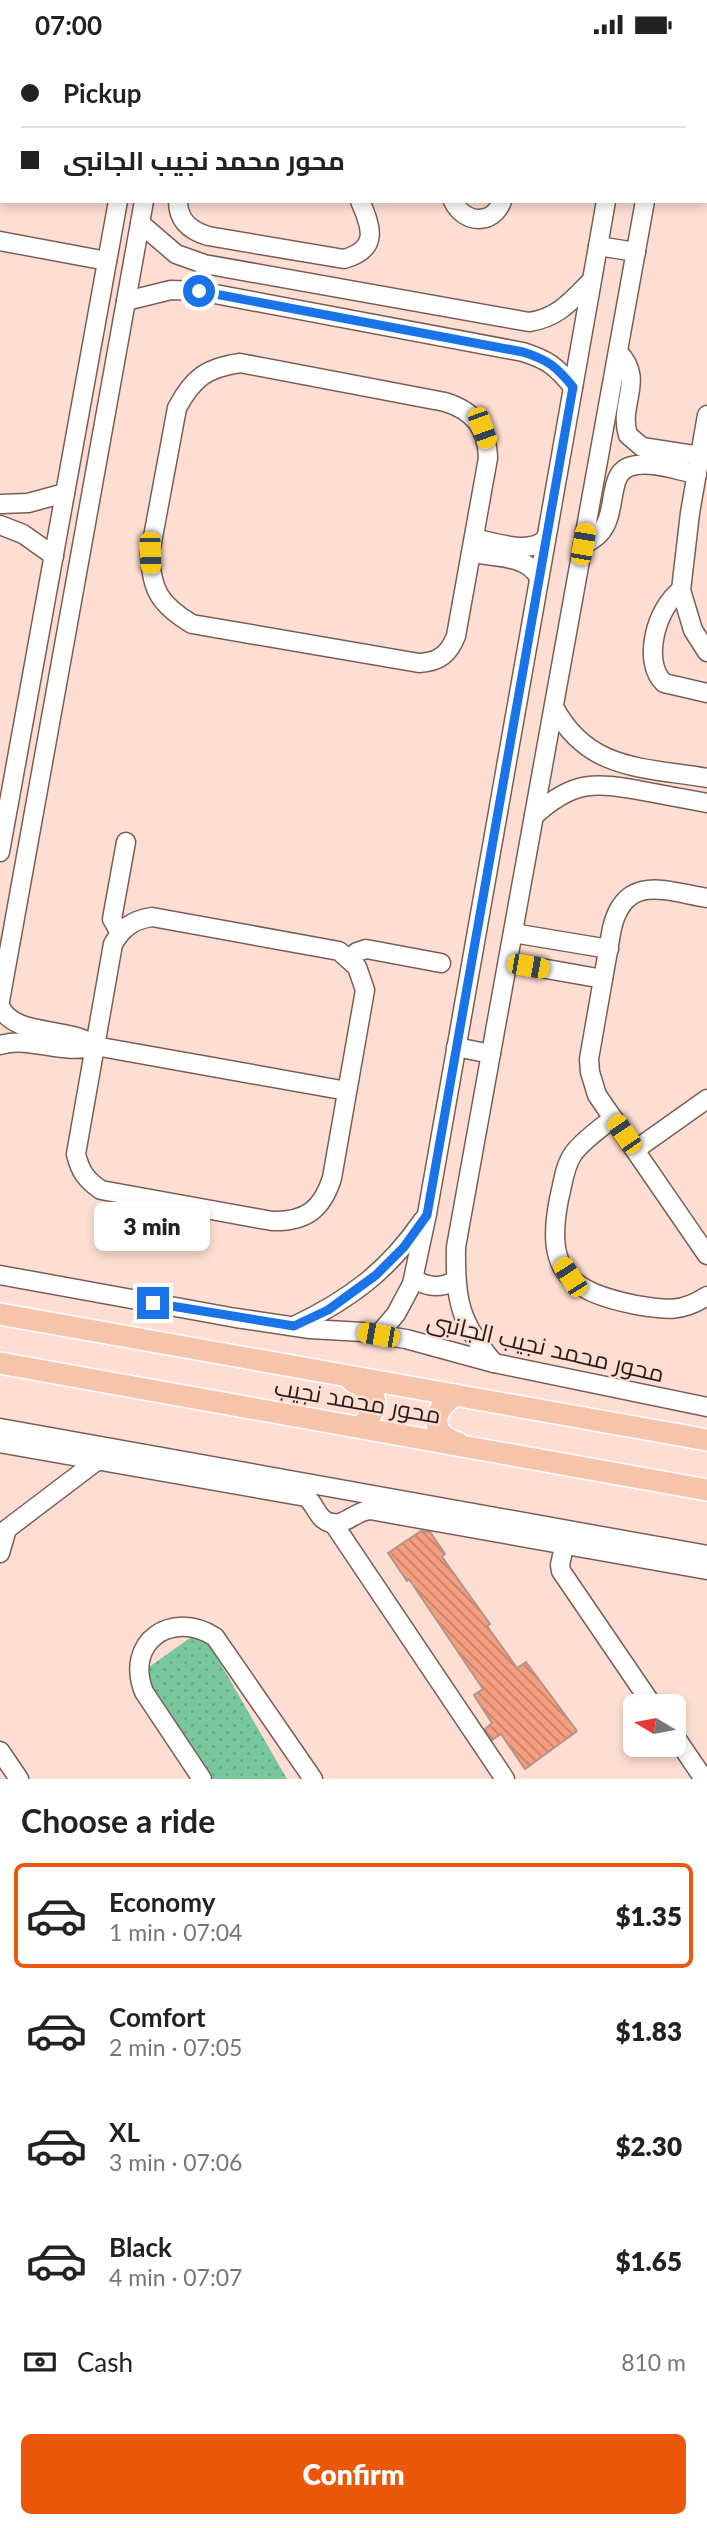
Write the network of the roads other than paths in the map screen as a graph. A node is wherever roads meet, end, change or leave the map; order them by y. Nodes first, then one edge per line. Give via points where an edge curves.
1 (118, 203) edge
2 (144, 203) edge
3 (178, 203) edge
4 (361, 203) edge
5 (454, 203) edge
6 (501, 203) edge
7 (606, 203) edge
8 (645, 203) edge
9 (140, 223) junction
10 (0, 240) edge
11 (598, 246) junction
12 (636, 252) junction
13 (107, 261) junction
14 (591, 281) junction
15 (126, 301) junction
16 (618, 352) junction
17 (573, 387) junction
18 (707, 415) edge
19 (698, 465) junction
20 (65, 493) junction
21 (0, 504) edge
22 (0, 525) edge
23 (546, 538) junction
24 (583, 544) junction
25 (472, 545) junction
26 (54, 556) junction
27 (539, 578) junction
28 (681, 590) junction
29 (707, 652) edge
30 (707, 693) edge
31 (554, 707) junction
32 (16, 763) junction
33 (42, 767) junction
34 (707, 778) edge
35 (707, 803) edge
36 (534, 816) junction
37 (125, 842) dead end
38 (1, 846) edge
39 (707, 898) edge
40 (120, 933) junction
41 (513, 933) junction
42 (608, 950) junction
43 (349, 958) junction
44 (508, 962) junction
45 (441, 963) dead end
46 (603, 979) junction
47 (0, 1004) edge
48 (0, 1045) edge
49 (95, 1046) junction
50 (456, 1047) junction
51 (491, 1054) junction
52 (347, 1091) junction
53 (707, 1099) edge
54 (613, 1118) junction
55 (635, 1150) junction
56 (427, 1215) junction
57 (707, 1255) edge
58 (5, 1274) edge
59 (414, 1279) junction
60 (455, 1280) junction
61 (707, 1296) edge
62 (0, 1314) edge
63 (294, 1326) junction
64 (378, 1335) junction
65 (0, 1363) edge
66 (494, 1363) junction
67 (337, 1374) junction
68 (455, 1395) junction
69 (707, 1407) edge
70 (360, 1427) junction
71 (0, 1428) edge
72 (707, 1440) edge
73 (0, 1443) edge
74 (62, 1446) junction
75 (468, 1447) junction
76 (98, 1460) junction
77 (323, 1486) junction
78 (707, 1490) edge
79 (355, 1492) junction
80 (315, 1507) junction
81 (354, 1514) junction
82 (332, 1523) junction
83 (566, 1537) junction
84 (0, 1553) edge
85 (707, 1555) edge
86 (707, 1570) edge
87 (645, 1694) edge
88 (0, 1751) edge
89 (686, 1753) edge
90 (19, 1779) edge
91 (202, 1779) edge
92 (313, 1779) edge
93 (505, 1779) edge
94 (704, 1779) edge

1 - 13 street
2 - 9 street
3 - 4 street via 183,221 194,232 344,259 363,251 369,240 370,228
5 - 6 street via 463,215 480,220 496,213
7 - 11 street
8 - 12 street
9 - 14 street via 176,254 204,264 529,322 563,310
9 - 15 street
10 - 13 street
11 - 12 street
11 - 14 street
12 - 16 street
13 - 20 street
14 - 17 street
15 - 17 street via 171,290 199,291 523,352 546,359
15 - 33 street
16 - 19 street via 628,361 632,374 628,435 642,447
16 - 24 street
17 - 23 street
18 - 19 street
19 - 24 street via 640,464 622,471 603,533
19 - 28 street
20 - 21 street via 28,503
20 - 26 street
22 - 26 street via 23,534
23 - 25 street via 527,548
23 - 27 street
24 - 31 street
25 - 25 street via 487,442 473,415 460,406 240,363 201,375 186,390 177,408 150,553 150,575 158,596 173,613 192,624 432,662 443,657 456,636
25 - 27 street via 524,562
26 - 32 street
27 - 50 street
28 - 29 street via 693,630
28 - 30 street via 667,601 659,617 653,668 673,686
31 - 34 street via 576,740 610,761
31 - 36 street
32 - 33 street
32 - 38 street
33 - 47 street
35 - 36 street via 606,785 586,786 549,802
36 - 41 street
37 - 40 street via 112,919
39 - 42 street via 658,889 632,894 615,914
40 - 43 street via 140,919 152,917 339,951
40 - 49 street via 113,944
41 - 42 street
41 - 44 street
42 - 46 street
43 - 45 street via 366,950
43 - 52 street via 358,967 365,990
44 - 46 street
44 - 51 street
46 - 54 street via 589,1059 597,1095
47 - 49 street via 6,1017 17,1024 76,1036
48 - 49 street via 22,1043 71,1050
49 - 52 street
49 - 52 street via 76,1154 88,1181 101,1189 259,1218 289,1221 318,1207 332,1178
50 - 51 street
50 - 56 street
51 - 60 street via 456,1247
53 - 55 street
54 - 55 street
54 - 61 street via 573,1153 565,1171 554,1235 561,1265 581,1288 613,1300 672,1310
55 - 57 street
56 - 59 street
56 - 63 street via 376,1275 336,1305
58 - 63 street, محور محمد نجيب الجانبى
59 - 60 street via 434,1287
59 - 64 street via 396,1314
60 - 66 street via 462,1313 476,1342
62 - 67 main road, محور محمد نجيب
63 - 64 street, محور محمد نجيب الجانبى
64 - 66 street, محور محمد نجيب الجانبى via 414,1340
65 - 70 main road, محور محمد نجيب
66 - 69 street, محور محمد نجيب الجانبى
67 - 68 main road, محور محمد نجيب
67 - 70 main road via 375,1396 374,1412
68 - 72 main road, محور محمد نجيب
68 - 75 main road via 444,1402 436,1422 447,1440
70 - 75 main road, محور محمد نجيب
71 - 74 street
73 - 74 street
74 - 76 street
74 - 77 street
75 - 78 main road, محور محمد نجيب
76 - 80 street via 306,1497
76 - 84 street via 7,1529
77 - 79 street
77 - 80 street via 315,1495
79 - 81 street via 359,1503
79 - 83 street
80 - 82 street
81 - 82 street via 345,1522
81 - 83 street via 370,1510
82 - 93 street
83 - 85 street
83 - 86 street
83 - 87 street via 561,1571
88 - 90 street
89 - 94 street
91 - 92 street via 144,1692 139,1676 144,1650 162,1631 175,1626 190,1625 215,1637

